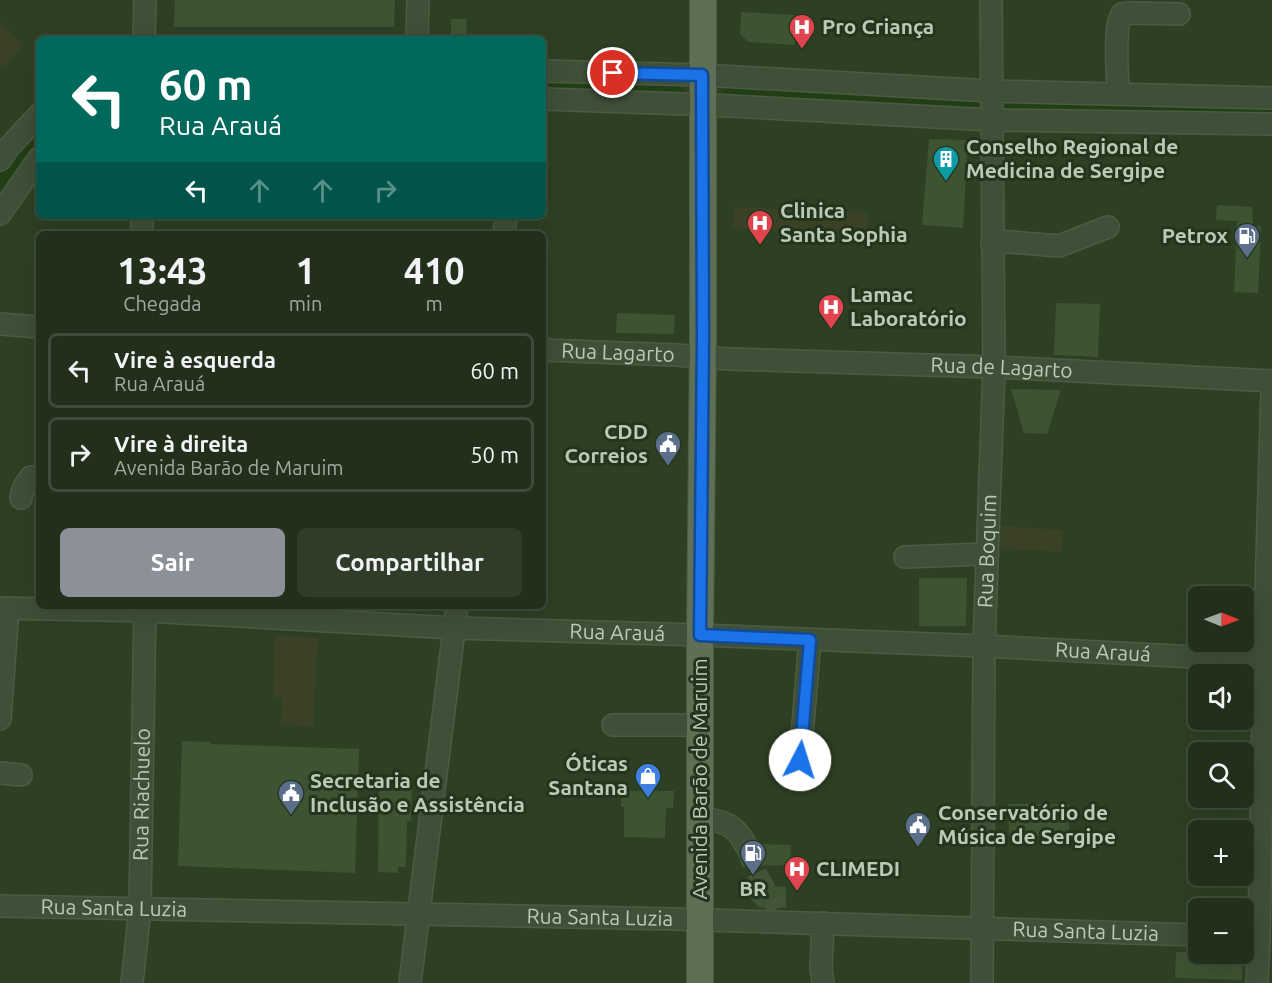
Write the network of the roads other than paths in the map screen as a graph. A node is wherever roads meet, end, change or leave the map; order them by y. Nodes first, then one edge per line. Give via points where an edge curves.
1 (145, 0) edge
2 (418, 0) edge
3 (703, 0) edge
4 (991, 0) edge
5 (1179, 14) dead end
6 (144, 36) edge
7 (417, 36) edge
8 (546, 71) edge
9 (707, 76) junction
10 (1118, 94) junction
11 (1272, 98) edge
12 (546, 99) edge
13 (707, 105) junction
14 (991, 105) junction
15 (36, 118) edge
16 (1272, 124) edge
17 (3, 149) edge
18 (36, 162) edge
19 (0, 214) edge
20 (1108, 227) dead end
21 (992, 243) junction
22 (0, 324) edge
23 (36, 327) edge
24 (546, 350) edge
25 (703, 357) junction
26 (730, 359) joint
27 (994, 367) junction
28 (1272, 381) edge
29 (1272, 390) edge
30 (36, 477) edge
31 (21, 498) dead end
32 (987, 554) junction
33 (905, 557) dead end
34 (4, 609) edge
35 (145, 609) edge
36 (458, 609) edge
37 (455, 627) junction
38 (700, 635) junction
39 (810, 640) junction
40 (984, 646) junction
41 (1268, 661) edge
42 (0, 719) edge
43 (613, 725) dead end
44 (701, 726) junction
45 (800, 760) dead end
46 (0, 773) edge
47 (21, 776) dead end
48 (701, 817) junction
49 (745, 844) tunnel mouth
50 (0, 906) edge
51 (140, 908) junction
52 (419, 915) junction
53 (700, 920) junction
54 (823, 923) junction
55 (982, 928) junction
56 (1188, 935) edge
57 (1258, 937) edge
58 (132, 983) edge
59 (410, 983) edge
60 (700, 983) edge
61 (823, 983) edge
62 (982, 983) edge
63 (1257, 983) edge

1 - 6 street
2 - 7 street
3 - 9 main road, Avenida Barão de Maruim
4 - 14 street, Rua Boquim
5 - 10 street via 1130,13 1118,20
8 - 9 street
9 - 13 main road, Avenida Barão de Maruim
9 - 14 street
10 - 11 street
10 - 14 street
12 - 13 street
13 - 14 street
13 - 25 main road, Avenida Barão de Maruim
14 - 16 street
14 - 21 street, Rua Boquim
15 - 17 street
18 - 19 street
20 - 21 street via 1059,246
21 - 27 street, Rua Boquim
22 - 23 street
24 - 25 street, Rua Lagarto
25 - 26 street, Rua Lagarto
25 - 38 main road, Avenida Barão de Maruim
26 - 27 street, Rua de Lagarto
27 - 28 street, Rua de Lagarto
27 - 32 street, Rua Boquim
29 - 41 street
30 - 31 street via 27,481
32 - 33 street
32 - 40 street, Rua Boquim
34 - 35 street, Rua Arauá
34 - 42 street
35 - 37 street, Rua Arauá
35 - 51 street, Rua Riachuelo
36 - 37 street
37 - 38 street, Rua Arauá
37 - 52 street
38 - 39 street, Rua Arauá
38 - 44 main road, Avenida Barão de Maruim
39 - 40 street, Rua Arauá
39 - 45 street
40 - 41 street, Rua Arauá
40 - 55 street, Rua Boquim
41 - 57 street
43 - 44 street
44 - 48 main road, Avenida Barão de Maruim
46 - 47 street
48 - 49 street via 727,823
48 - 53 main road, Avenida Barão de Maruim
50 - 51 street, Rua Santa Luzia
51 - 52 street, Rua Santa Luzia
51 - 58 street, Rua Riachuelo
52 - 53 street, Rua Santa Luzia
52 - 59 street
53 - 54 street, Rua Santa Luzia via 780,915
53 - 60 main road, Avenida Barão de Maruim
54 - 55 street, Rua Santa Luzia
54 - 61 street
55 - 56 street, Rua Santa Luzia
55 - 62 street, Rua Boquim
57 - 63 street

